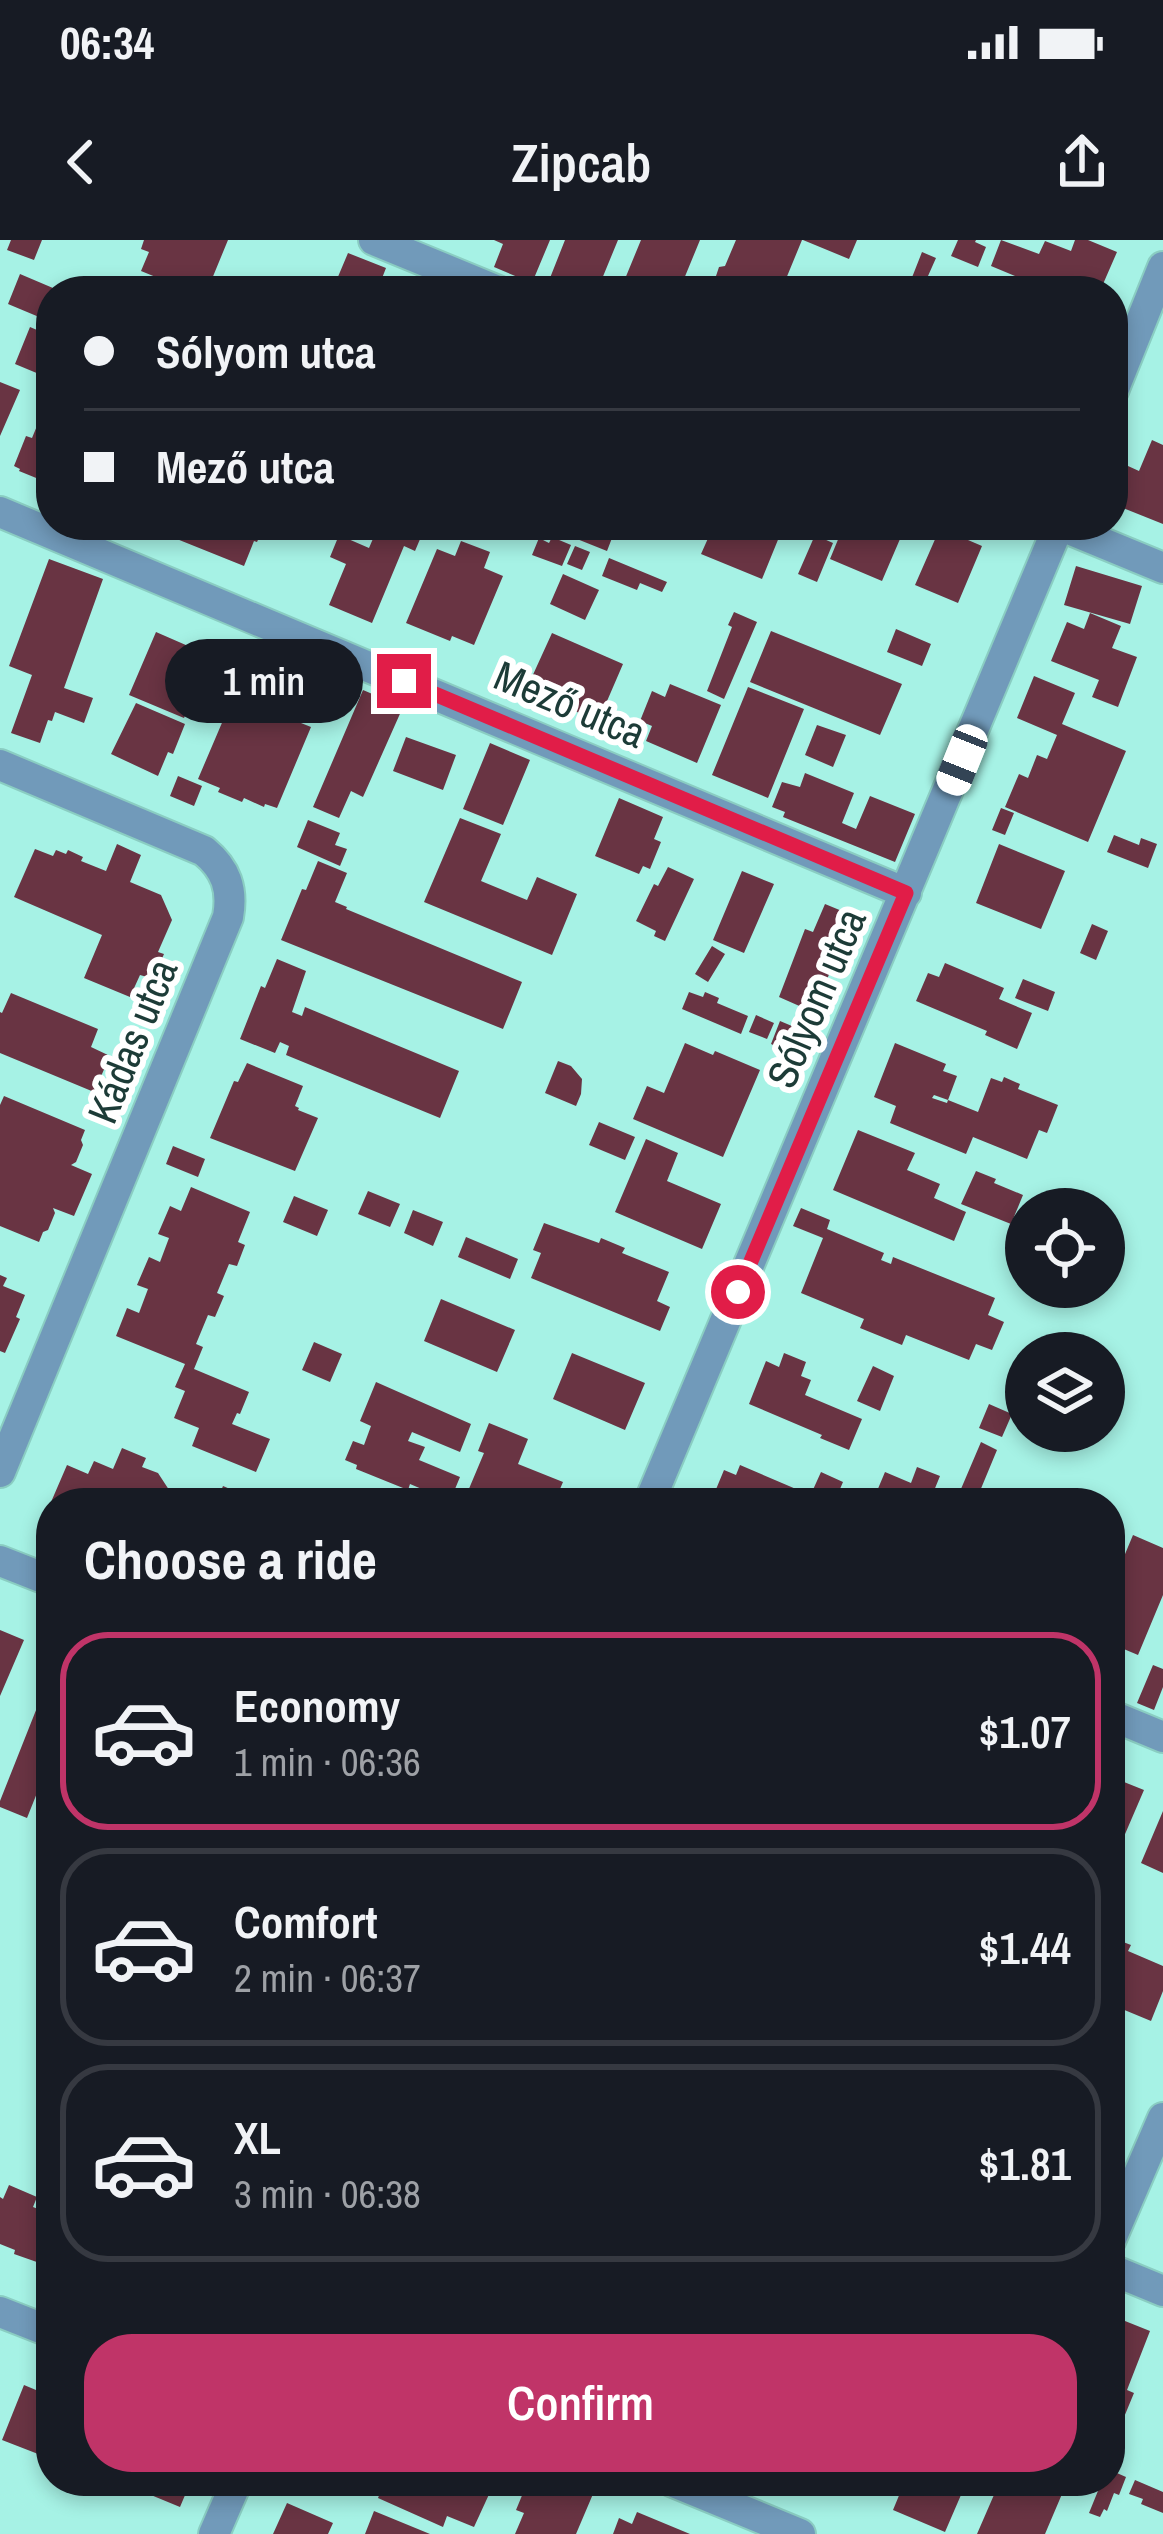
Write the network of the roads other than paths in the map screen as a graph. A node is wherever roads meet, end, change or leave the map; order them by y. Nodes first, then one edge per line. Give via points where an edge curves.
1 (374, 240) edge
2 (1163, 267) edge
3 (462, 276) edge
4 (1128, 354) edge
5 (0, 512) edge
6 (36, 527) edge
7 (67, 540) edge
8 (1053, 540) edge
9 (1095, 540) edge
10 (1163, 568) edge
11 (0, 765) edge
12 (906, 893) junction
13 (0, 1472) edge
14 (656, 1488) edge
15 (0, 1561) edge
16 (36, 1575) edge
17 (1125, 1721) edge
18 (1163, 1737) edge
19 (1163, 2117) edge
20 (1125, 2206) edge
21 (1125, 2275) edge
22 (1163, 2291) edge
23 (0, 2312) edge
24 (36, 2326) edge
25 (230, 2496) edge
26 (708, 2496) edge
27 (214, 2534) edge
28 (800, 2534) edge

1 - 3 street
2 - 4 street
5 - 6 street, Mező utca
7 - 12 street, Mező utca
8 - 12 street, Sólyom utca
9 - 10 street
11 - 13 street, Kádas utca via 204,851 226,877 231,900
12 - 14 street, Sólyom utca
15 - 16 street
17 - 18 street
19 - 20 street
21 - 22 street
23 - 24 street
25 - 27 street
26 - 28 street

